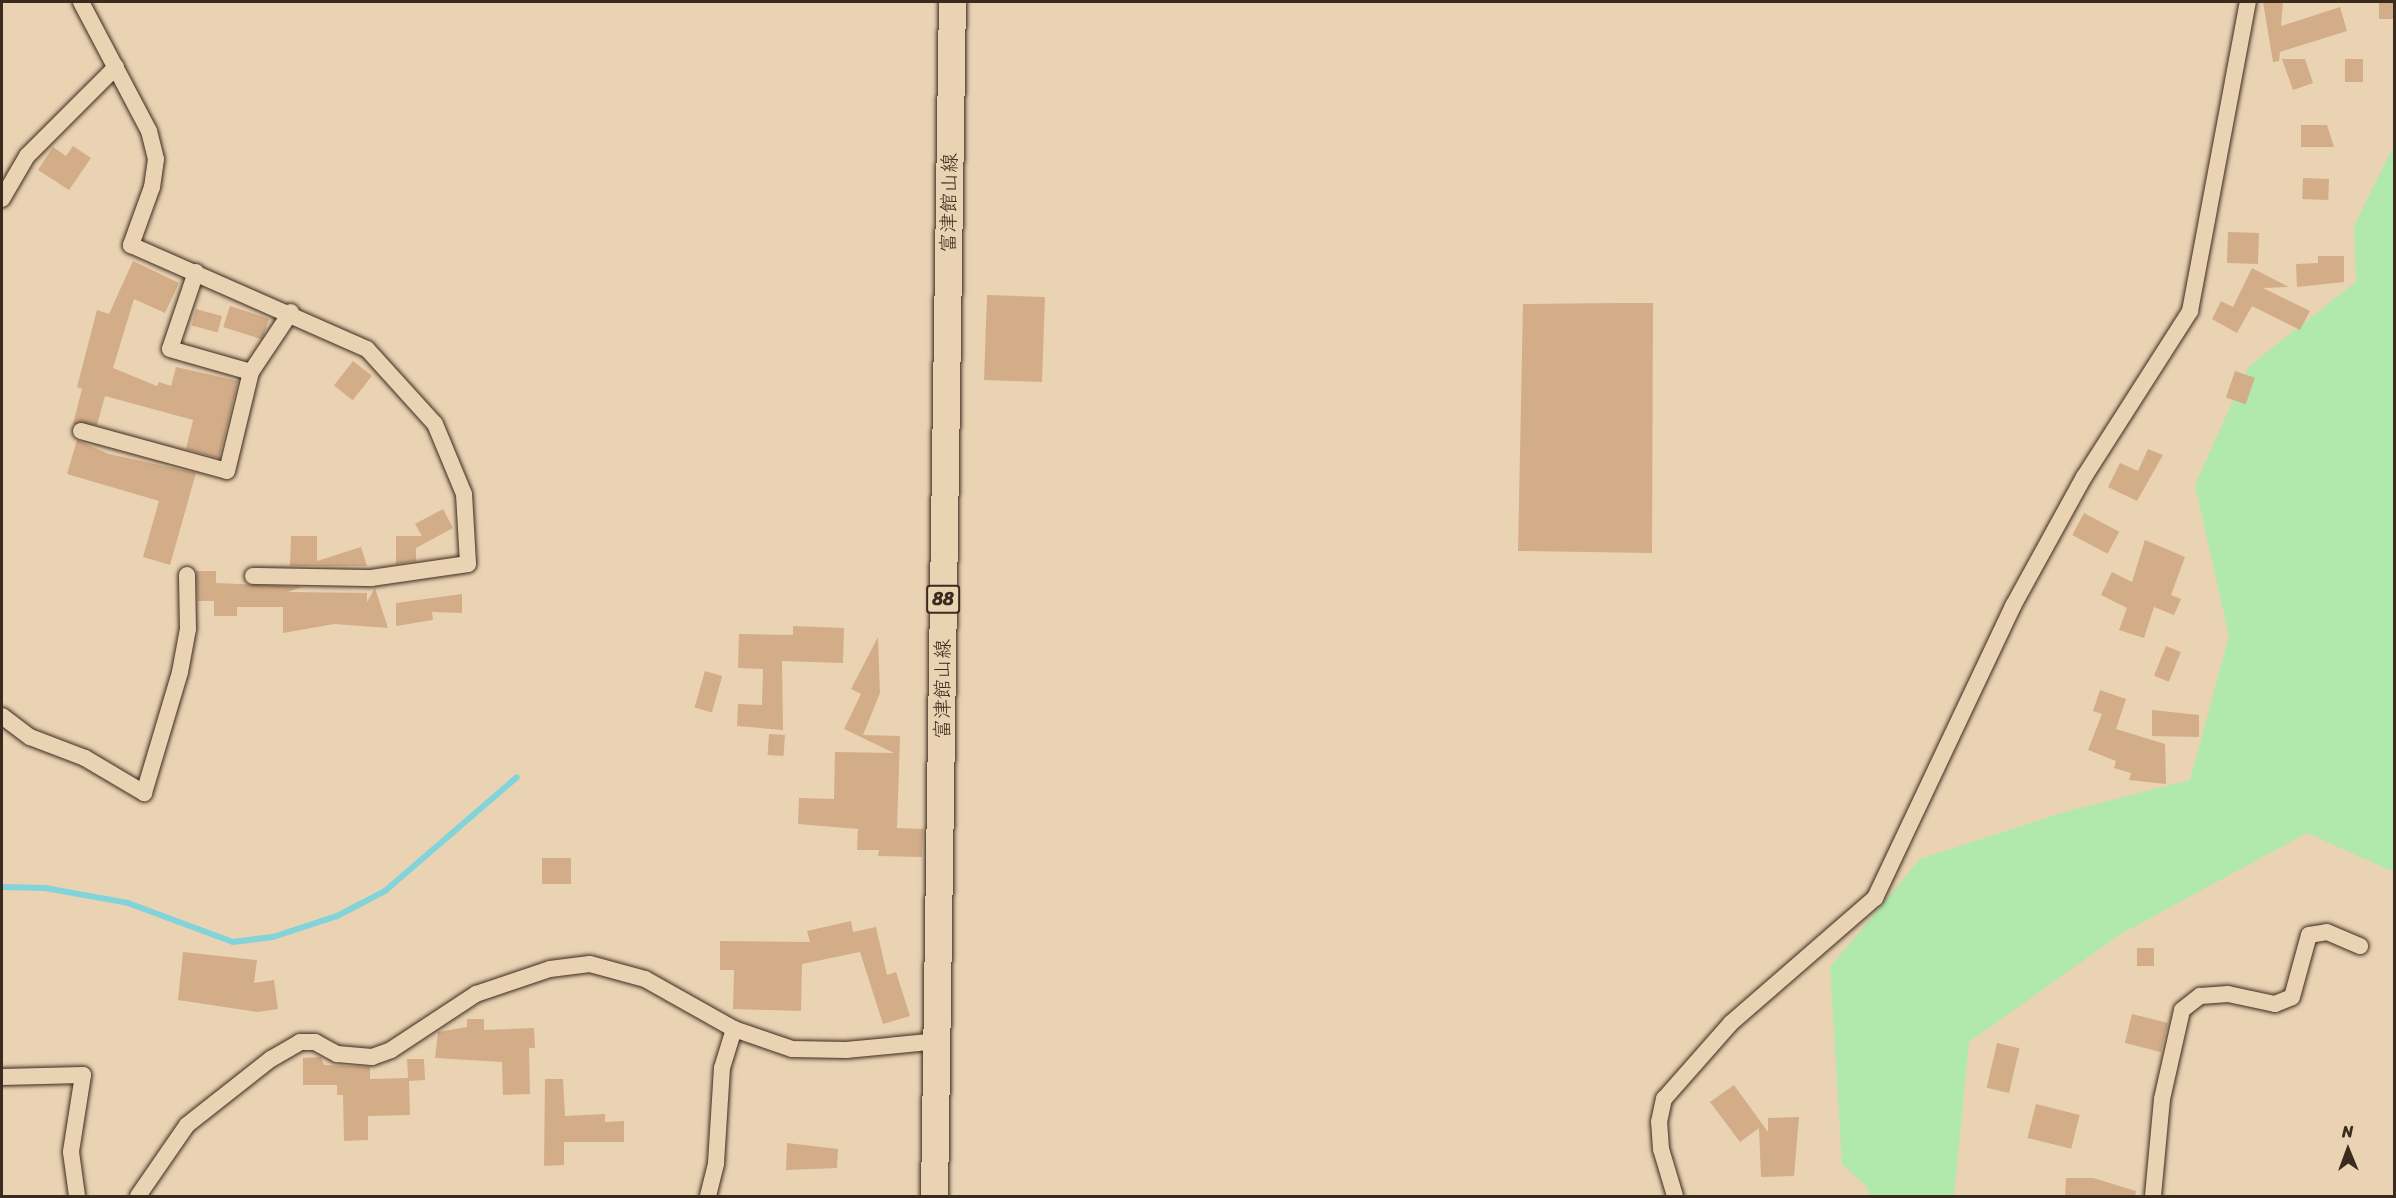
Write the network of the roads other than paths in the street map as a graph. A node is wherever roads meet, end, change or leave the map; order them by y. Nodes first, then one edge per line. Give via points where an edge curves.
1 (81, 2) edge
2 (952, 2) edge
3 (2248, 2) edge
4 (116, 67) junction
5 (2, 199) edge
6 (196, 272) junction
7 (291, 312) junction
8 (251, 372) junction
9 (81, 431) dead end
10 (187, 575) dead end
11 (253, 576) dead end
12 (2, 716) edge
13 (2360, 946) dead end
14 (734, 1029) junction
15 (939, 1041) junction
16 (2, 1077) edge
17 (77, 1197) edge
18 (138, 1197) edge
19 (708, 1197) edge
20 (934, 1197) edge
21 (1674, 1197) edge
22 (2153, 1197) edge

1 - 4 street
2 - 15 main road, 富津館山線 / 88
3 - 21 street via 2190,311 2084,477 2013,606 1875,898 1731,1023 1664,1099 1659,1122 1661,1149
4 - 5 street via 27,156
4 - 6 street via 149,131 156,159 152,187 131,245
6 - 7 street
6 - 8 street via 170,349
7 - 8 street
7 - 11 street via 367,349 435,424 464,494 468,564 370,578 294,580
8 - 9 street via 227,471
10 - 12 street via 188,629 180,672 144,793 85,758 30,737
13 - 22 street via 2327,932 2309,935 2292,997 2275,1004 2228,993 2200,996 2182,1010 2162,1100
14 - 15 street via 792,1049 846,1050
14 - 18 street via 645,979 590,964 550,969 476,994 391,1050 372,1057 337,1054 315,1042 300,1042 187,1125
14 - 19 street via 722,1068 716,1163
15 - 20 main road, 富津館山線 / 88
16 - 17 street via 83,1075 71,1152

